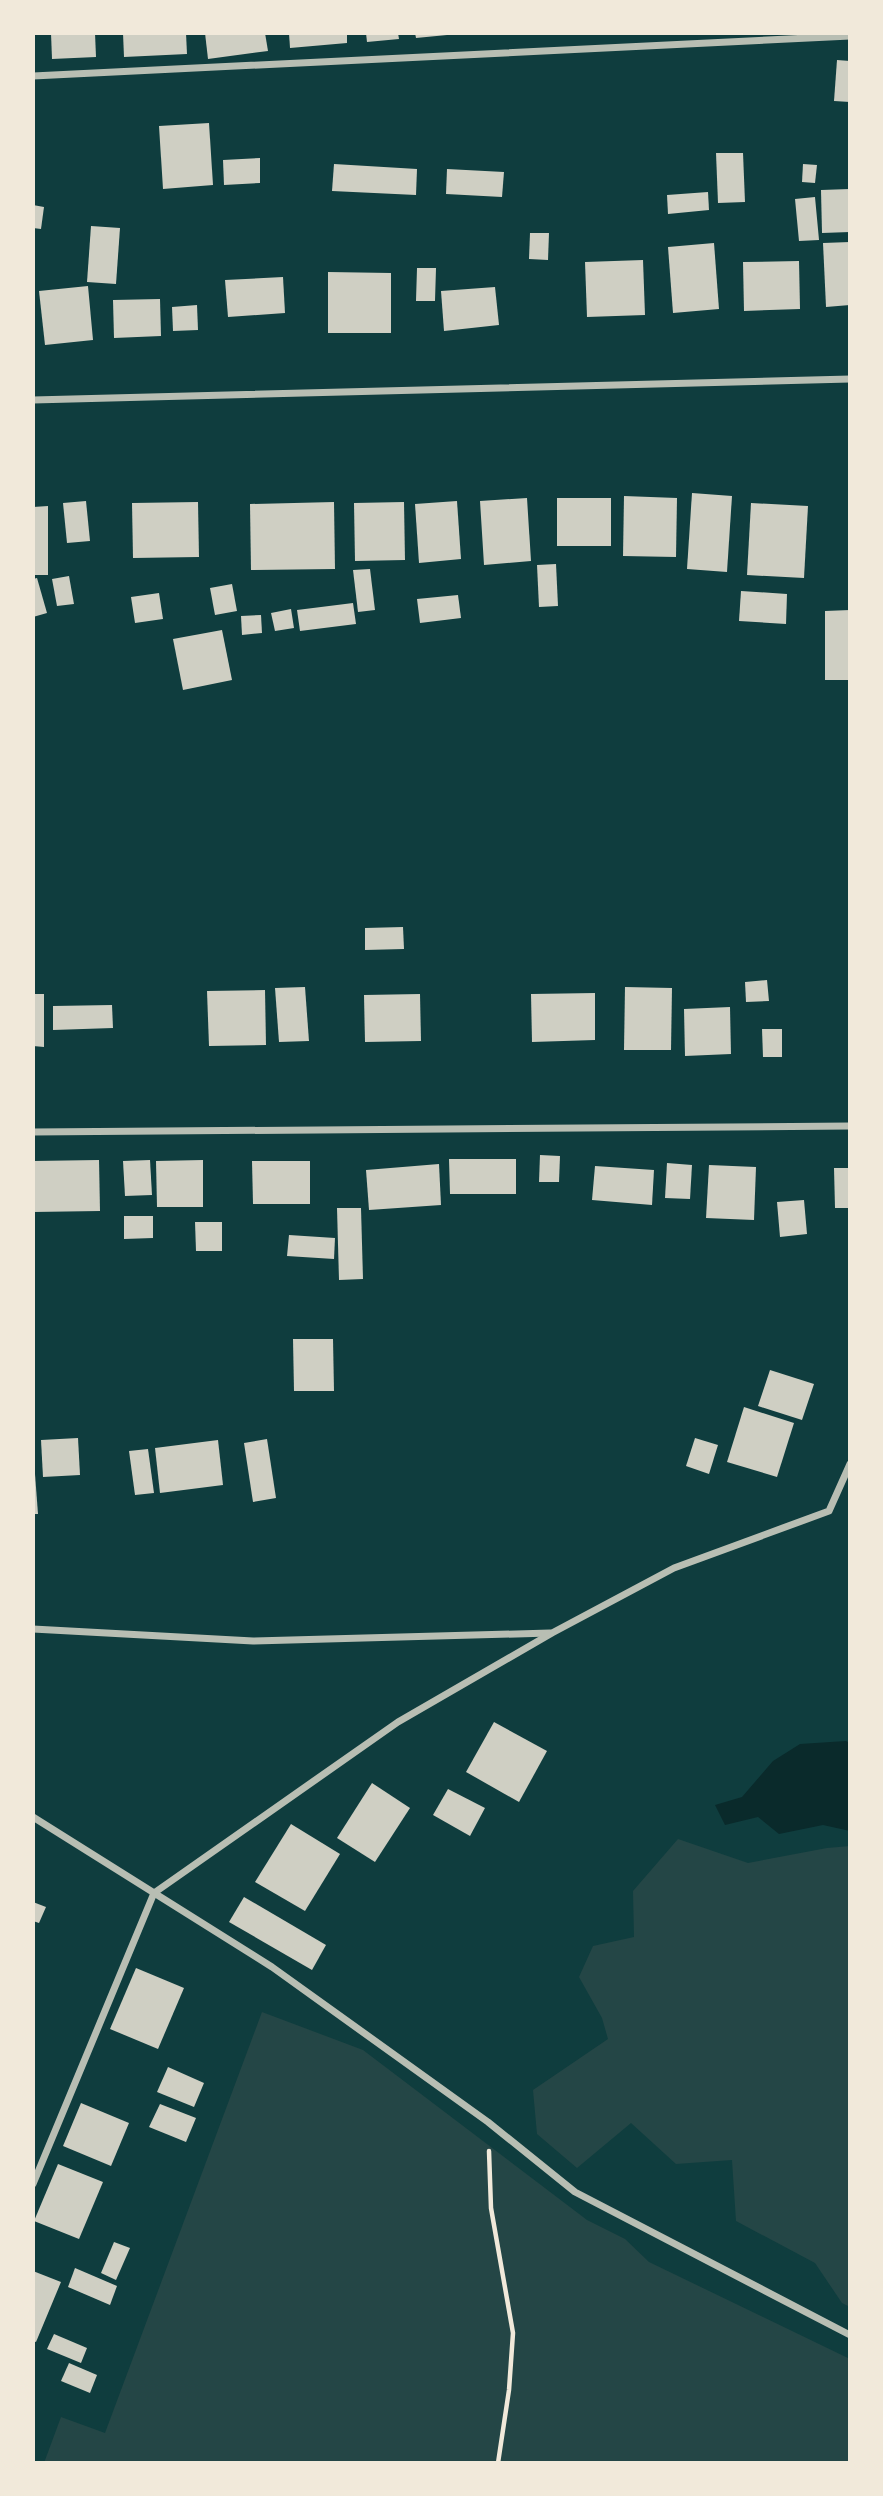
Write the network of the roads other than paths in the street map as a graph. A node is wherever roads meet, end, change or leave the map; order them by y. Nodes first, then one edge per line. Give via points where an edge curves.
1 (850, 36) edge
2 (33, 76) edge
3 (850, 379) edge
4 (33, 400) edge
5 (850, 1126) edge
6 (33, 1132) edge
7 (850, 1464) edge
8 (33, 1629) edge
9 (552, 1633) junction
10 (33, 1817) edge
11 (154, 1893) junction
12 (33, 2184) edge
13 (850, 2335) edge

1 - 2 street
3 - 4 street
5 - 6 street
7 - 9 street via 829,1511 674,1568
8 - 9 street via 253,1641
9 - 11 street via 398,1722
10 - 11 street
11 - 12 street
11 - 13 street via 272,1967 488,2122 575,2192

